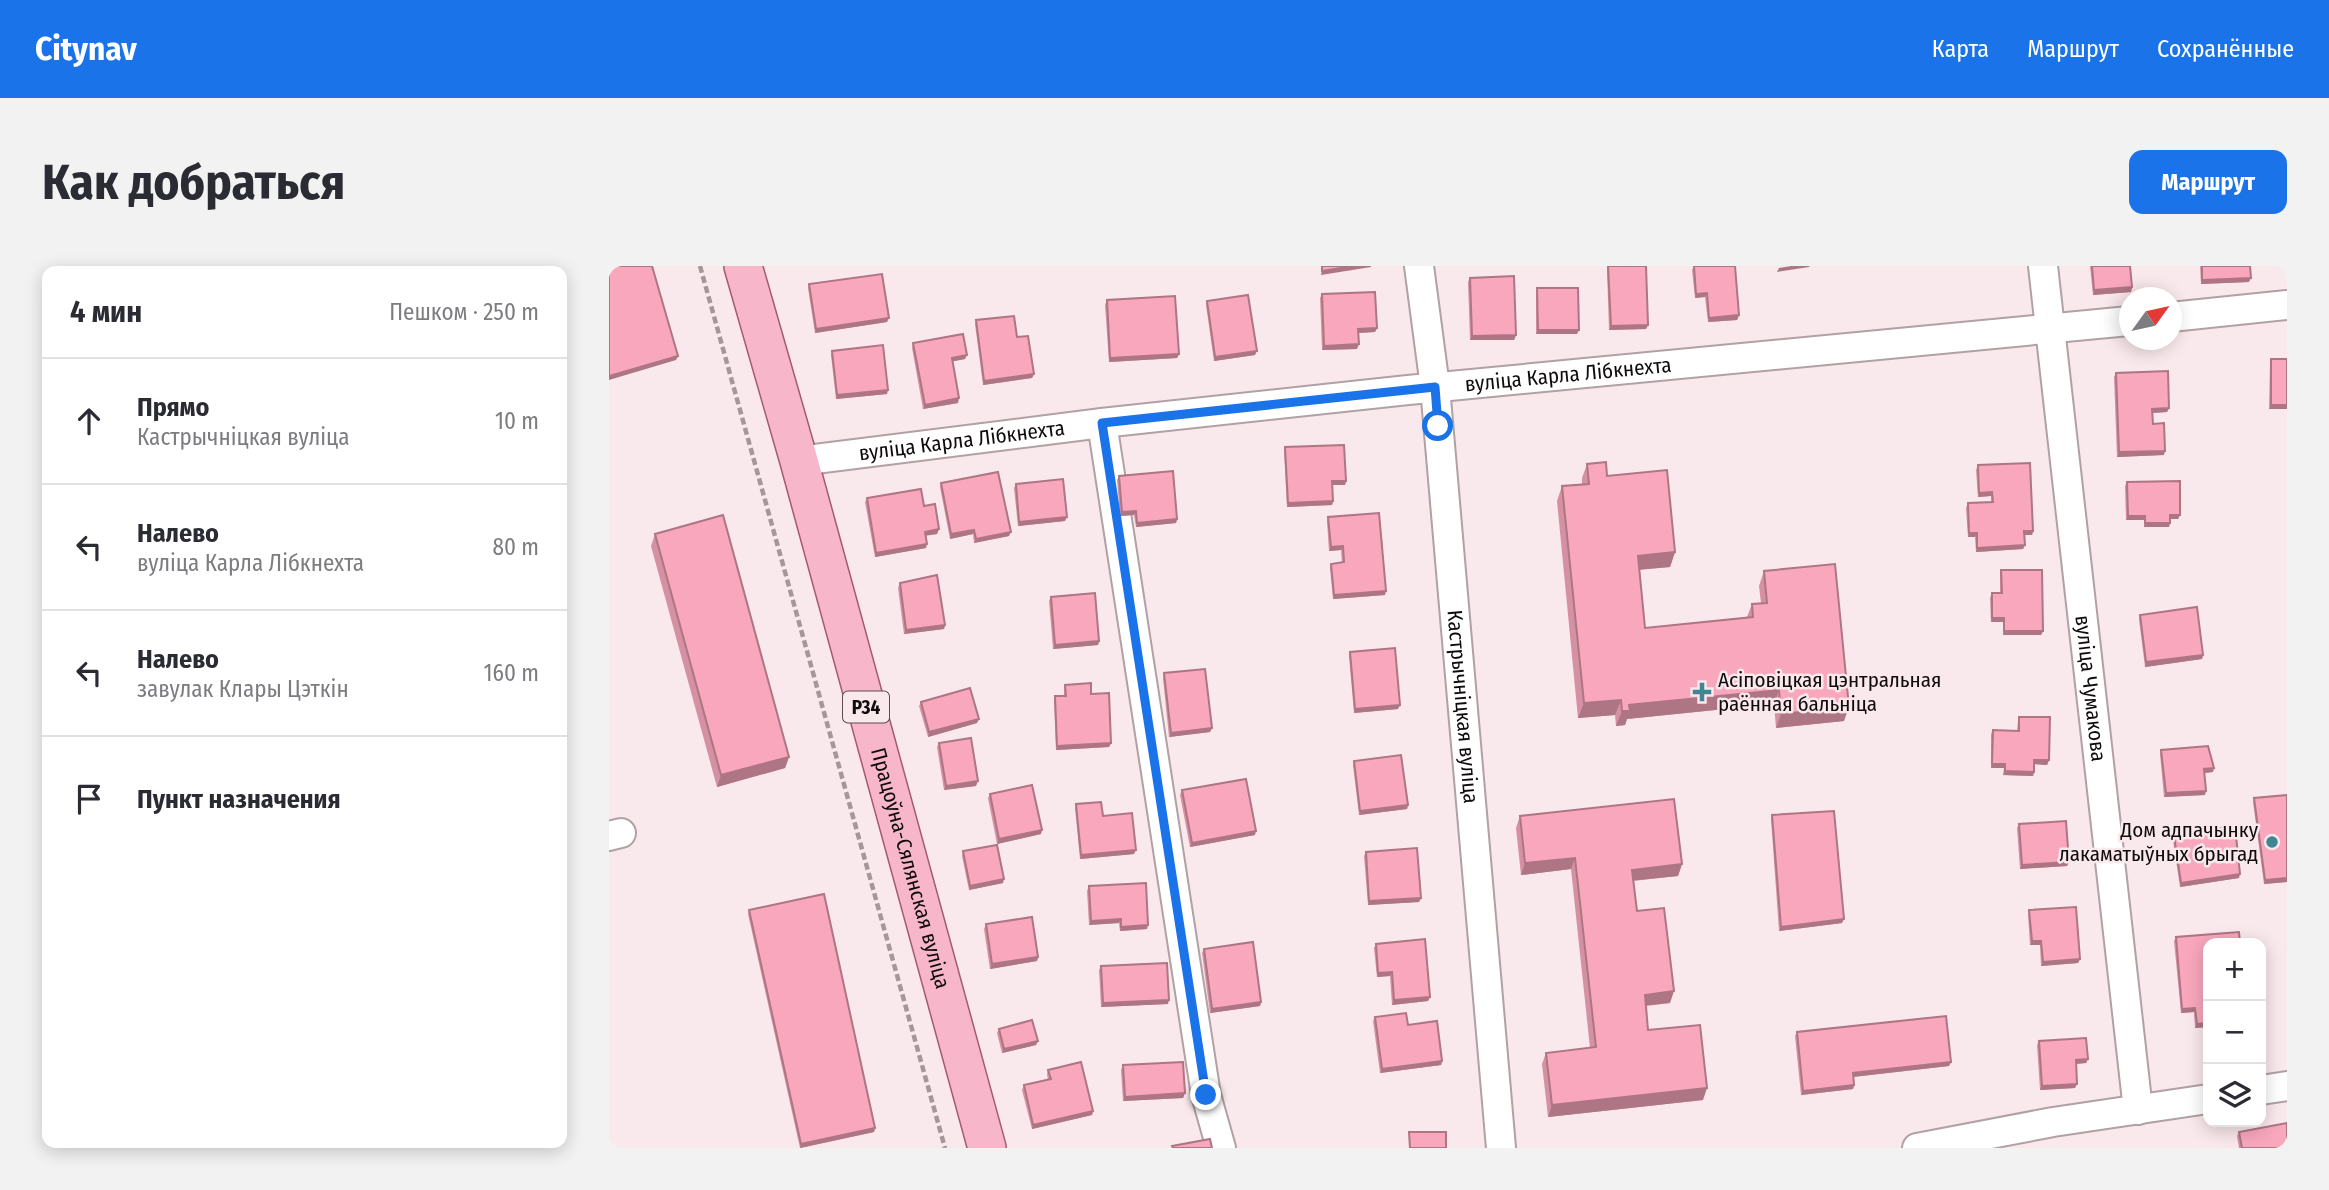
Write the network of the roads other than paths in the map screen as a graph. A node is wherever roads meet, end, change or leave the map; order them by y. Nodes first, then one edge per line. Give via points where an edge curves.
1 (743, 266) edge
2 (1419, 266) edge
3 (2043, 266) edge
4 (2287, 305) edge
5 (2182, 316) edge
6 (2119, 322) edge
7 (2049, 329) junction
8 (1435, 387) junction
9 (1102, 423) junction
10 (799, 461) junction
11 (2287, 1086) edge
12 (2266, 1089) edge
13 (2203, 1100) edge
14 (2138, 1110) junction
15 (2053, 1122) junction
16 (987, 1148) edge
17 (1221, 1148) edge
18 (1501, 1148) edge
19 (1917, 1148) edge
20 (2043, 1148) edge

1 - 10 main road, Працоўна-Сялянская вуліца / Р34
2 - 8 street, Кастрычніцкая вуліца
3 - 7 street, вуліца Чумакова
4 - 5 street
6 - 7 street, вуліца Карла Лібкнехта
7 - 8 street, вуліца Карла Лібкнехта
7 - 14 street, вуліца Чумакова
8 - 9 street, вуліца Карла Лібкнехта
8 - 18 street, Кастрычніцкая вуліца
9 - 10 street, вуліца Карла Лібкнехта
9 - 17 street via 1206,1095
10 - 16 main road, Працоўна-Сялянская вуліца / Р34
11 - 12 street
13 - 14 street
14 - 15 street
15 - 19 street
15 - 20 street

